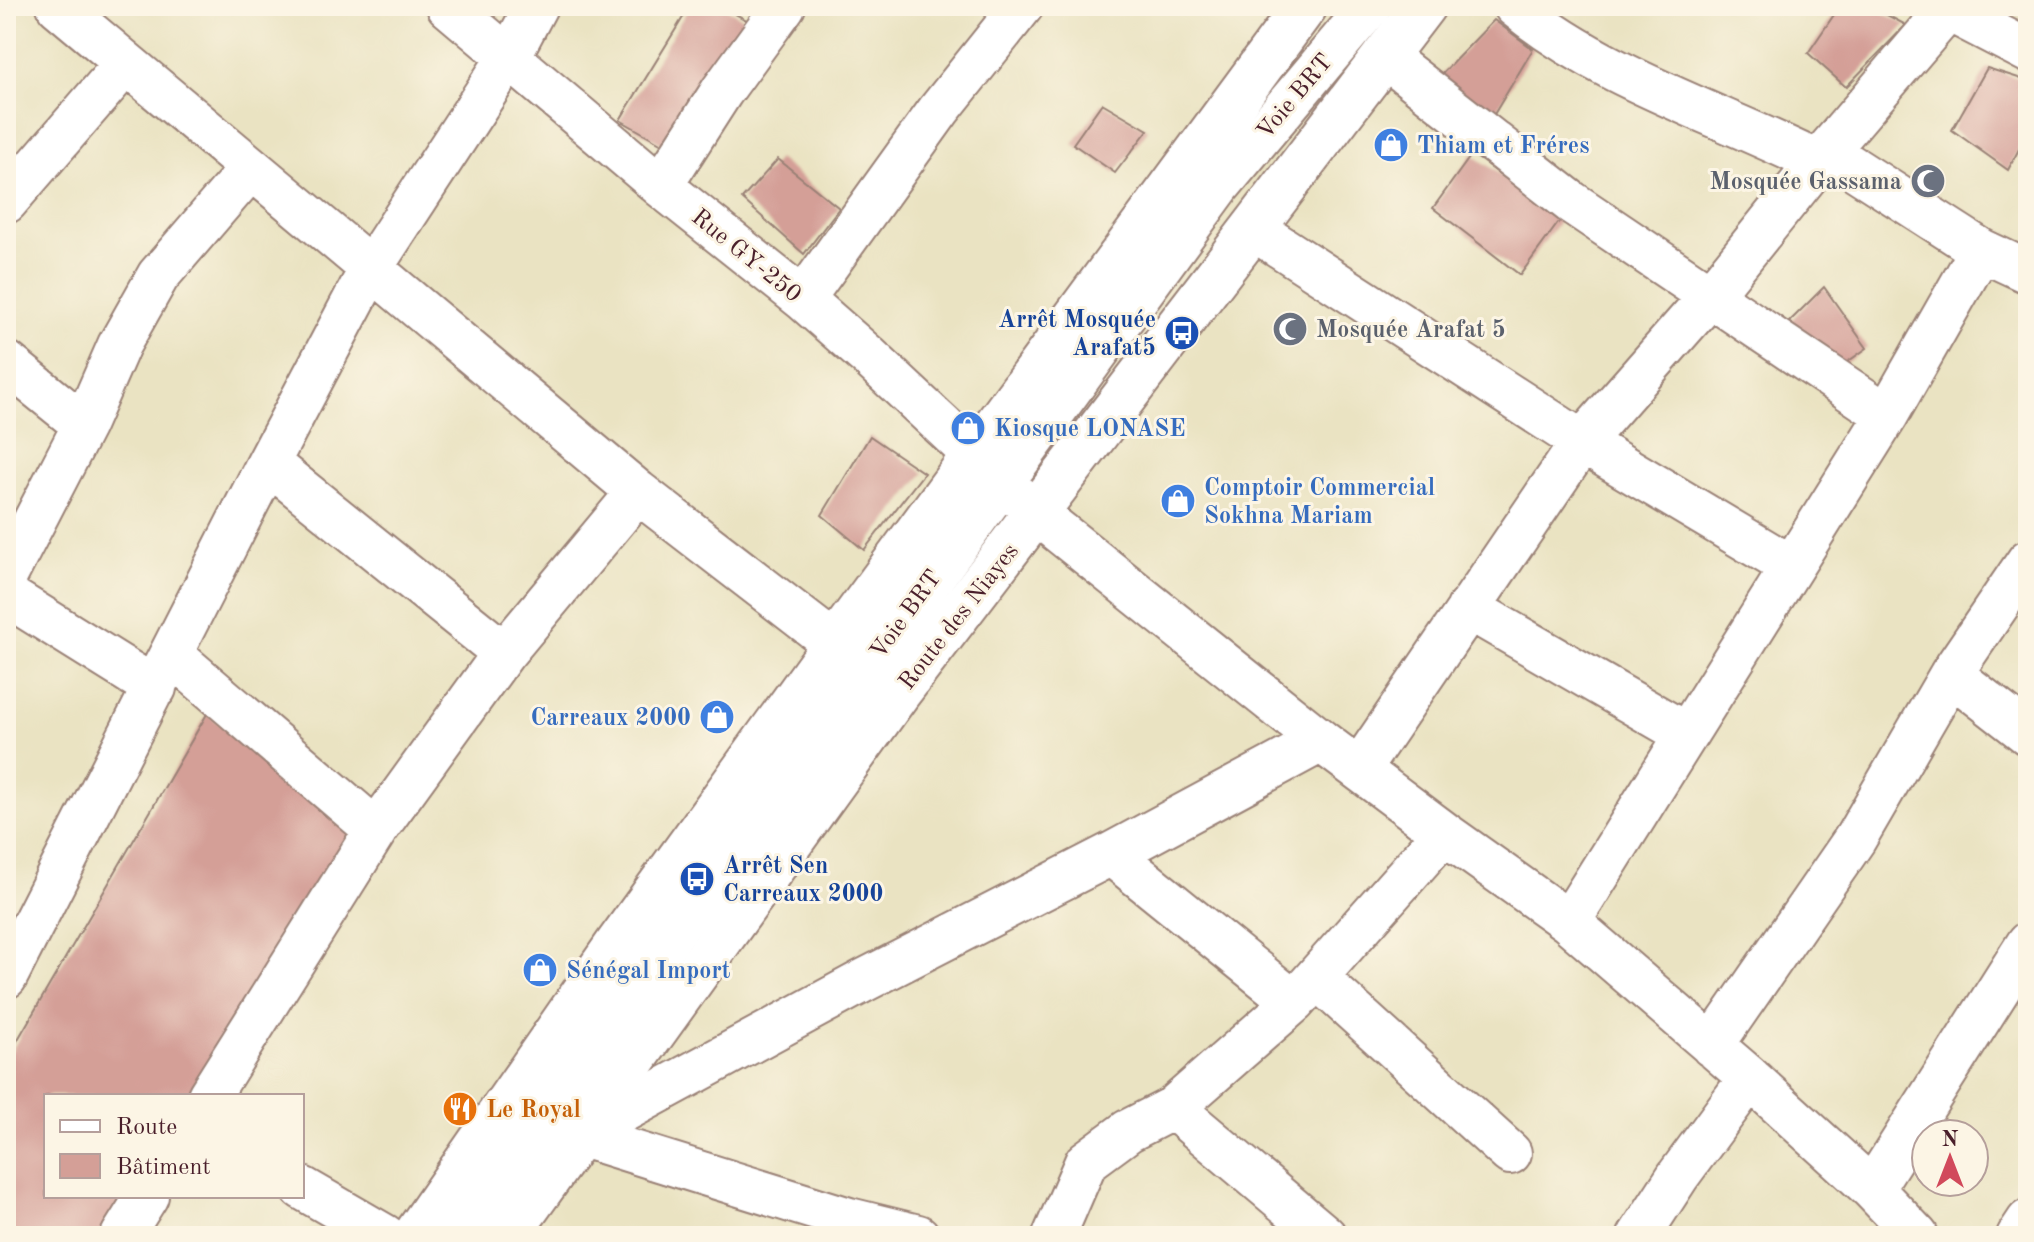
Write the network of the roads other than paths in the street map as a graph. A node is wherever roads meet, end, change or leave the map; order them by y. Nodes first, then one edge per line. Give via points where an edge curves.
1 (58, 6) edge
2 (448, 6) edge
3 (536, 6) edge
4 (784, 6) edge
5 (1022, 6) edge
6 (1305, 6) edge
7 (1370, 6) edge
8 (1423, 6) edge
9 (1515, 6) edge
10 (1947, 7) edge
11 (2028, 51) edge
12 (1384, 56) junction
13 (509, 57) junction
14 (126, 63) junction
15 (1822, 157) junction
16 (251, 168) junction
17 (661, 186) junction
18 (6, 202) edge
19 (1253, 229) junction
20 (1981, 250) junction
21 (371, 268) junction
22 (2028, 272) edge
23 (1712, 294) junction
24 (803, 299) junction
25 (6, 362) edge
26 (1887, 415) junction
27 (84, 425) junction
28 (1582, 442) junction
29 (268, 463) junction
30 (988, 470) junction
31 (638, 492) junction
32 (1037, 514) junction
33 (2028, 561) edge
34 (1790, 566) junction
35 (6, 576) edge
36 (6, 595) edge
37 (1468, 608) junction
38 (835, 644) junction
39 (504, 653) junction
40 (164, 672) junction
41 (1951, 674) junction
42 (1686, 734) junction
43 (2028, 734) edge
44 (1321, 741) junction
45 (1360, 768) junction
46 (376, 830) junction
47 (1444, 833) junction
48 (1111, 854) junction
49 (1569, 922) junction
50 (2028, 943) edge
51 (6, 977) edge
52 (1305, 990) junction
53 (1712, 1046) junction
54 (1750, 1078) junction
55 (210, 1094) edge
56 (1173, 1108) junction
57 (579, 1135) junction
58 (1510, 1153) dead end
59 (304, 1189) edge
60 (1872, 1189) junction
61 (146, 1198) edge
62 (2028, 1221) edge
63 (122, 1236) edge
64 (385, 1236) edge
65 (415, 1236) edge
66 (459, 1236) edge
67 (507, 1236) edge
68 (918, 1236) edge
69 (1054, 1236) edge
70 (1325, 1236) edge
71 (1639, 1236) edge
72 (1917, 1236) edge
73 (2018, 1236) edge

1 - 14 street
2 - 13 street, Rue GY-250
3 - 13 street
4 - 17 street
5 - 24 street via 939,110
6 - 30 main road
7 - 30 street, Voie BRT
8 - 12 main road, Route des Niayes
9 - 15 street via 1594,60
10 - 11 street
10 - 15 street
12 - 19 main road, Route des Niayes
12 - 23 street via 1571,202
13 - 17 street, Rue GY-250
13 - 21 street
14 - 16 street
14 - 18 street
15 - 20 street
15 - 23 street
16 - 21 street
16 - 27 street via 158,276 119,345
17 - 24 street, Rue GY-250
19 - 28 street
19 - 32 main road, Route des Niayes
20 - 22 street
20 - 26 street
21 - 29 street
21 - 31 street
23 - 26 street
23 - 28 street
24 - 30 street, Rue GY-250
25 - 27 street
26 - 34 street
27 - 35 street
28 - 34 street
28 - 37 street
29 - 39 street
29 - 40 street
30 - 32 street, Rue GY-250
30 - 38 main road
30 - 66 street, Voie BRT
31 - 38 street
31 - 39 street
32 - 44 street, Rue GY-250
32 - 57 main road, Route des Niayes via 898,693
33 - 41 street
34 - 42 street
36 - 40 street
37 - 42 street
37 - 45 street
38 - 65 main road
39 - 46 street
40 - 46 street
40 - 51 street
41 - 43 street
41 - 53 street via 1855,839
42 - 49 street
44 - 45 street, Rue GY-250
44 - 48 street
45 - 47 street, Rue GY-250
46 - 55 street
47 - 49 street, Rue GY-250
47 - 52 street
48 - 52 street
48 - 57 street
49 - 53 street, Rue GY-250
50 - 60 street
52 - 56 street
52 - 58 street
53 - 54 street, Rue GY-250
54 - 60 street, Rue GY-250
54 - 71 street
56 - 69 street via 1128,1131 1086,1162
56 - 70 street
57 - 67 main road, Route des Niayes
57 - 68 street
59 - 64 street
60 - 72 street, Rue GY-250
61 - 63 street
62 - 73 street

